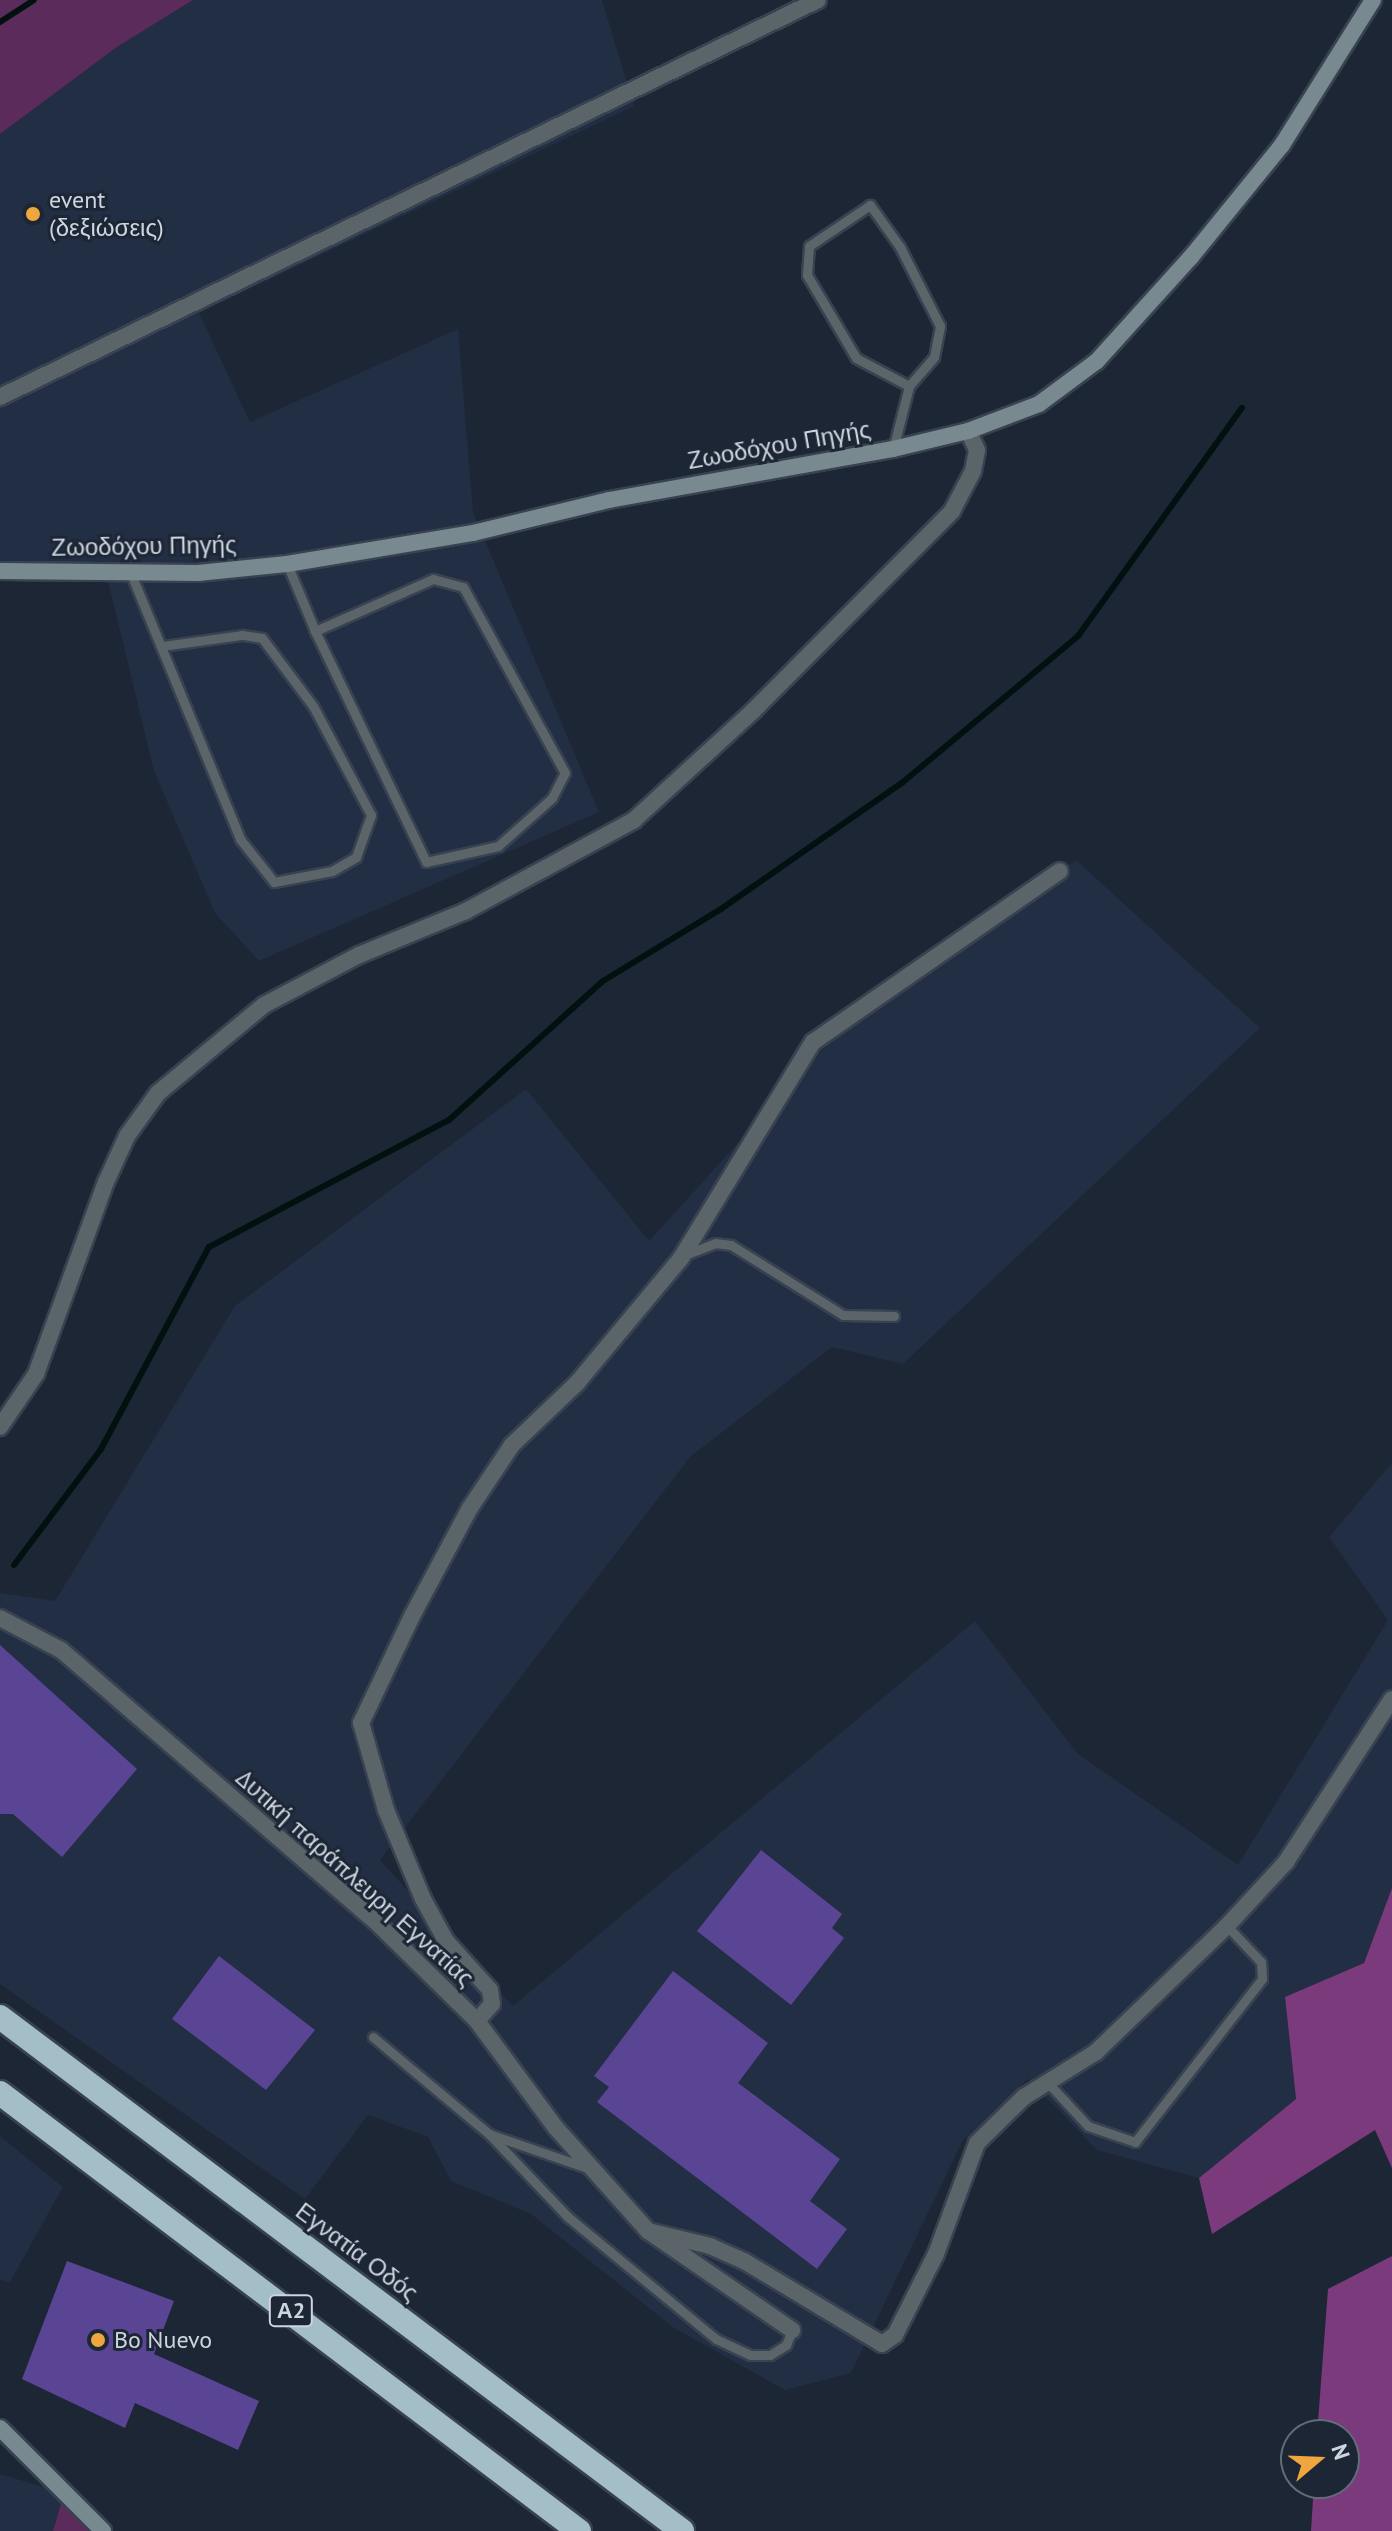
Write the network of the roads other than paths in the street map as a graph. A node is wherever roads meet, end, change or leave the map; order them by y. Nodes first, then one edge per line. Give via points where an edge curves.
1 (818, 0) edge
2 (1373, 0) edge
3 (909, 386) junction
4 (0, 397) edge
5 (968, 431) junction
6 (893, 449) junction
7 (287, 564) junction
8 (0, 571) edge
9 (131, 574) junction
10 (315, 631) junction
11 (162, 646) junction
12 (1060, 871) dead end
13 (681, 1258) junction
14 (894, 1316) dead end
15 (0, 1427) edge
16 (0, 1618) edge
17 (1392, 1699) edge
18 (1227, 1926) junction
19 (0, 2017) edge
20 (477, 2021) junction
21 (373, 2037) dead end
22 (1049, 2084) junction
23 (0, 2093) edge
24 (489, 2134) junction
25 (591, 2169) junction
26 (648, 2231) junction
27 (792, 2330) joint
28 (0, 2428) edge
29 (103, 2531) edge
30 (579, 2531) edge
31 (682, 2531) edge

1 - 4 street
2 - 5 street, Ζωοδόχου Πηγής via 1282,145 1097,361 1039,404
3 - 3 lane via 934,357 940,326 900,247 870,205 809,246 807,275 856,358
3 - 6 lane
5 - 6 street, Ζωοδόχου Πηγής
5 - 15 street via 977,450 973,471 952,511 753,711 634,820 466,911 359,955 264,1005 158,1093 127,1136 106,1182 36,1374
6 - 7 street, Ζωοδόχου Πηγής via 609,500 473,533
7 - 9 street, Ζωοδόχου Πηγής
7 - 10 lane
8 - 9 street, Ζωοδόχου Πηγής
9 - 11 lane
10 - 10 lane via 426,862 498,846 552,798 565,773 463,587 433,579
11 - 11 lane via 240,839 274,882 332,871 356,857 371,815 313,706 262,638 242,635
12 - 13 street via 813,1042
13 - 14 lane via 715,1243 731,1245 843,1315
13 - 20 street via 577,1383 512,1445 470,1508 361,1723 386,1810 423,1899 446,1941 490,1990 492,2004
16 - 20 street, Δυτική παράπλευρη Εγνατίας via 61,1650 374,1920
17 - 18 street via 1286,1862
18 - 22 street via 1096,2052
18 - 22 lane via 1261,1962 1262,1979 1135,2142 1088,2126
19 - 31 highway, Εγνατία Οδός / Α2
20 - 25 street, Δυτική παράπλευρη Εγνατίας
21 - 24 lane
22 - 26 street via 1024,2097 977,2143 936,2254 895,2335 882,2344 744,2261 710,2246
23 - 30 highway, Α2
24 - 25 lane
24 - 27 lane via 588,2236 716,2339 751,2355 770,2355 786,2345
25 - 26 street, Δυτική παράπλευρη Εγνατίας
26 - 27 street, Δυτική παράπλευρη Εγνατίας
28 - 29 street

